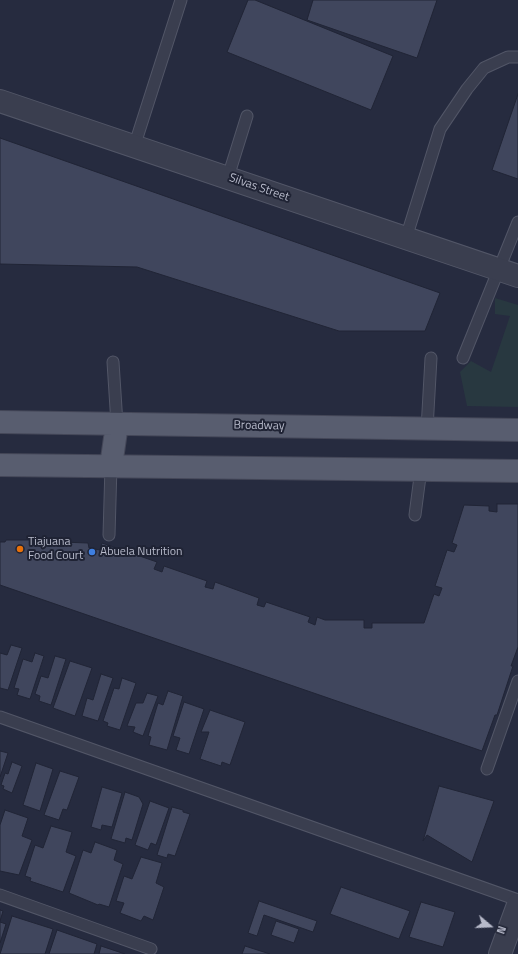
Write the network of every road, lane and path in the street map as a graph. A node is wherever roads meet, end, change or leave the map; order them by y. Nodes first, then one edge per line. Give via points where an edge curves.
1 (182, 0) edge
2 (518, 57) edge
3 (0, 101) edge
4 (247, 116) dead end
5 (134, 147) junction
6 (228, 177) junction
7 (518, 222) edge
8 (406, 238) junction
9 (508, 273) edge
10 (431, 358) dead end
11 (463, 358) dead end
12 (113, 362) dead end
13 (0, 422) edge
14 (117, 424) junction
15 (427, 429) junction
16 (518, 430) edge
17 (0, 466) edge
18 (111, 466) junction
19 (421, 469) junction
20 (518, 470) edge
21 (415, 515) dead end
22 (109, 535) dead end
23 (518, 681) edge
24 (0, 717) edge
25 (487, 769) dead end
26 (0, 895) edge
27 (518, 900) edge
28 (518, 905) edge
29 (151, 949) dead end
30 (500, 954) edge

1 - 5 lane
2 - 8 lane via 508,57 484,68 440,129
3 - 5 street, Silvas Street
4 - 6 lane
5 - 6 street, Silvas Street
6 - 8 street, Silvas Street
7 - 9 lane
8 - 9 street, Silvas Street
9 - 11 lane
10 - 15 lane
12 - 14 lane
13 - 14 main road, Broadway
14 - 15 main road, Broadway
14 - 18 main road
15 - 16 main road, Broadway
17 - 18 main road
18 - 19 main road
18 - 22 lane
19 - 20 main road
19 - 21 lane
23 - 25 lane
24 - 27 lane
26 - 29 lane
28 - 30 street

